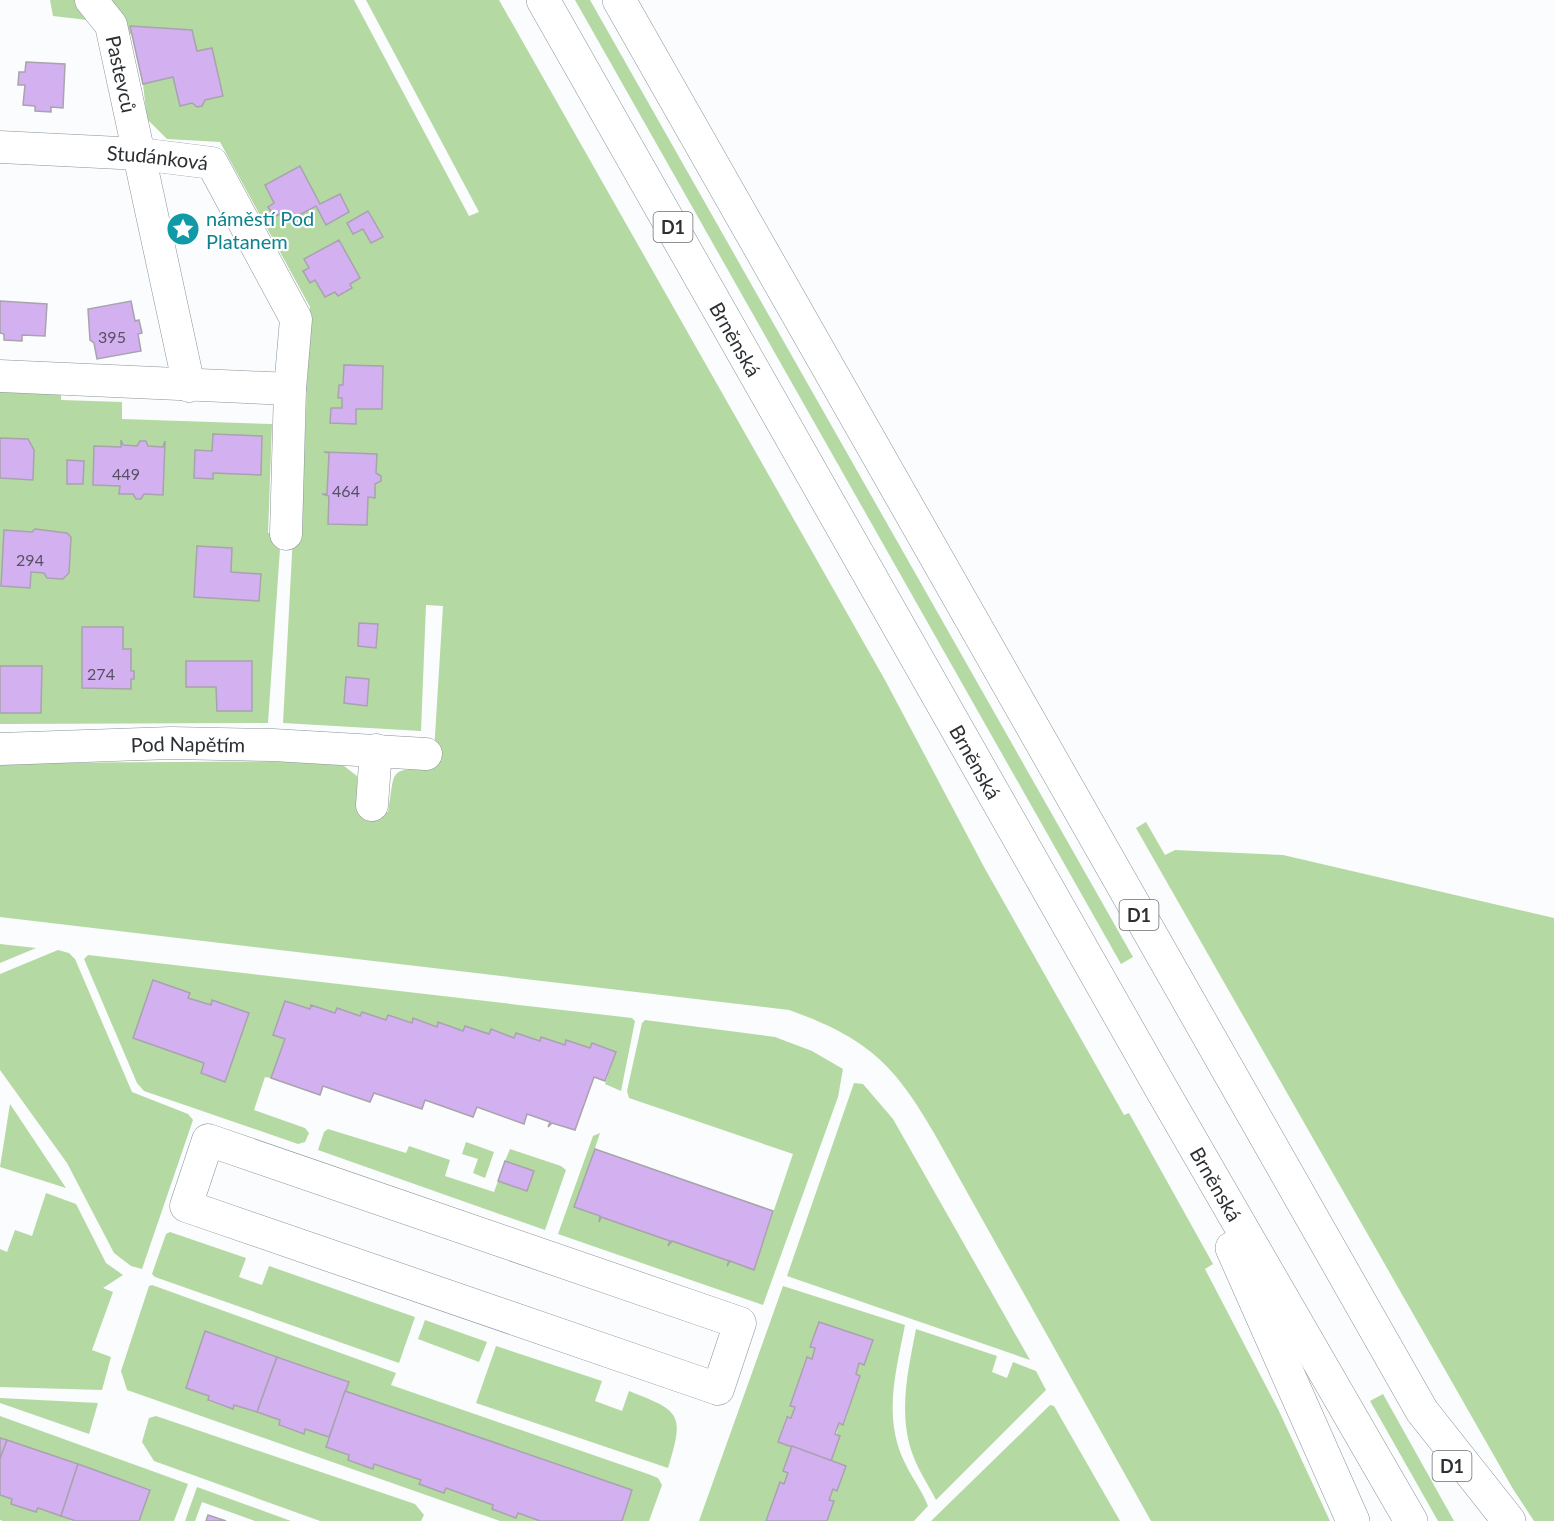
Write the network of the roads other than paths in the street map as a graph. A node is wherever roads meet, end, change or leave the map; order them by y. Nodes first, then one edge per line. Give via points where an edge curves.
1 (91, 0) edge
2 (543, 0) edge
3 (619, 0) edge
4 (0, 147) edge
5 (140, 154) junction
6 (0, 376) edge
7 (189, 386) junction
8 (290, 389) junction
9 (286, 534) dead end
10 (0, 749) edge
11 (376, 750) junction
12 (426, 754) dead end
13 (372, 805) dead end
14 (1162, 1090) junction
15 (718, 1389) joint
16 (1422, 1411) junction
17 (1353, 1521) edge
18 (1411, 1521) edge
19 (1483, 1521) edge
20 (1509, 1521) edge

1 - 5 street, Pastevců via 111,25
2 - 14 highway, Brněnská / D1
3 - 16 highway, D1
4 - 5 street, Studánková
5 - 7 street
5 - 8 street, Studánková via 212,163 296,319
6 - 7 street
7 - 8 street
8 - 9 street, Studánková
10 - 11 street, Pod Napětím via 171,743
11 - 12 street, Pod Napětím
11 - 13 street
14 - 17 highway
14 - 18 highway, Brněnská / D1
15 - 15 street via 740,1323 208,1140 186,1206
16 - 19 highway, D1
16 - 20 highway

